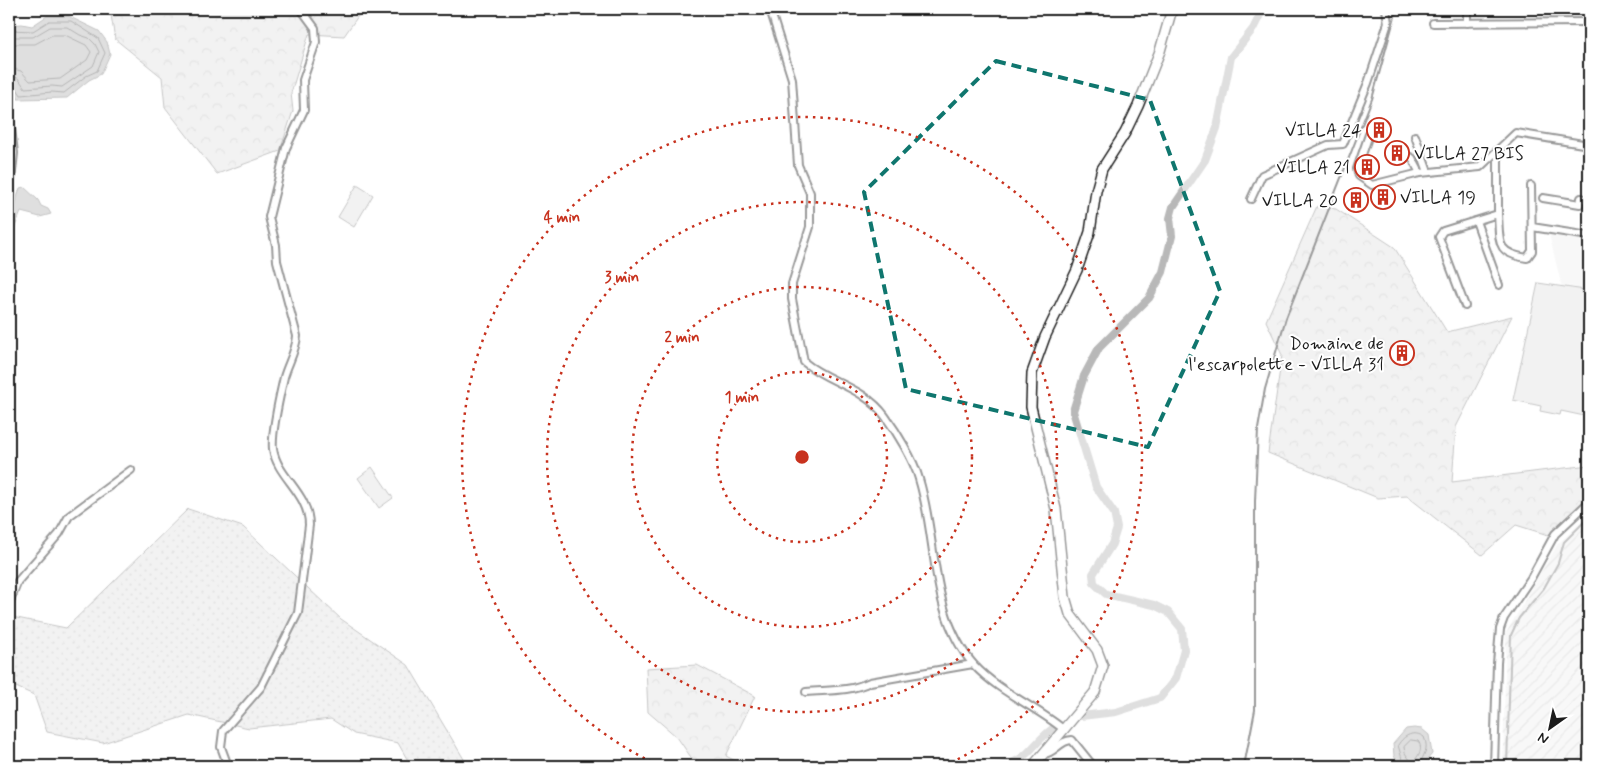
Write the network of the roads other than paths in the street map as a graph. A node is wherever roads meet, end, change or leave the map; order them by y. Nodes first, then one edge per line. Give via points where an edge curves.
1 (301, 9) edge
2 (770, 9) edge
3 (1172, 9) edge
4 (1386, 9) edge
5 (1467, 9) edge
6 (1589, 22) edge
7 (1433, 23) dead end
8 (1467, 23) junction
9 (9, 111) edge
10 (1373, 123) dead end
11 (1415, 136) dead end
12 (1589, 145) edge
13 (1498, 152) junction
14 (1406, 155) dead end
15 (1428, 172) junction
16 (1420, 173) junction
17 (1531, 186) dead end
18 (1543, 198) dead end
19 (1251, 199) dead end
20 (9, 200) edge
21 (1589, 200) edge
22 (1498, 214) junction
23 (1476, 221) junction
24 (1532, 227) junction
25 (1589, 236) edge
26 (1499, 285) dead end
27 (1466, 306) dead end
28 (131, 470) dead end
29 (1589, 502) edge
30 (9, 604) edge
31 (973, 664) junction
32 (806, 692) dead end
33 (1063, 729) junction
34 (1041, 754) junction
35 (228, 766) edge
36 (1032, 766) edge
37 (1093, 766) edge
38 (1494, 766) edge

1 - 35 street via 315,28 316,42 303,80 304,110 286,148 269,217 297,336 284,376 273,449 276,459 306,504 310,525 298,614 261,688 223,731 221,747
2 - 31 street via 792,79 798,164 810,193 810,227 792,284 804,362 814,371 844,383 870,400 884,415 904,448 919,477 943,608 953,632
3 - 33 street via 1160,51 1138,106 1102,169 1090,232 1078,270 1045,337 1032,374 1030,407 1056,509 1065,597 1070,614 1097,650 1103,666 1095,692
4 - 19 street via 1388,23 1343,144 1328,145 1262,175
5 - 8 street
6 - 8 street
7 - 8 street
9 - 20 street via 14,153
10 - 16 street via 1357,169 1359,176 1372,185
11 - 15 street
12 - 13 street via 1516,133
13 - 15 street via 1480,167
13 - 22 street
14 - 16 street via 1412,158
15 - 16 street
17 - 24 street
18 - 21 street via 1580,204 1581,198
22 - 23 street
22 - 24 street via 1500,242 1511,256 1527,258 1532,251
23 - 26 street
23 - 27 street via 1443,231 1439,238
24 - 25 street
28 - 30 street via 69,516 59,534 18,581
29 - 38 street via 1555,534 1502,624 1497,664
31 - 32 street via 870,682 841,691
31 - 33 street via 992,681
33 - 34 street
34 - 36 street
34 - 37 street via 1049,754 1065,740 1072,740

